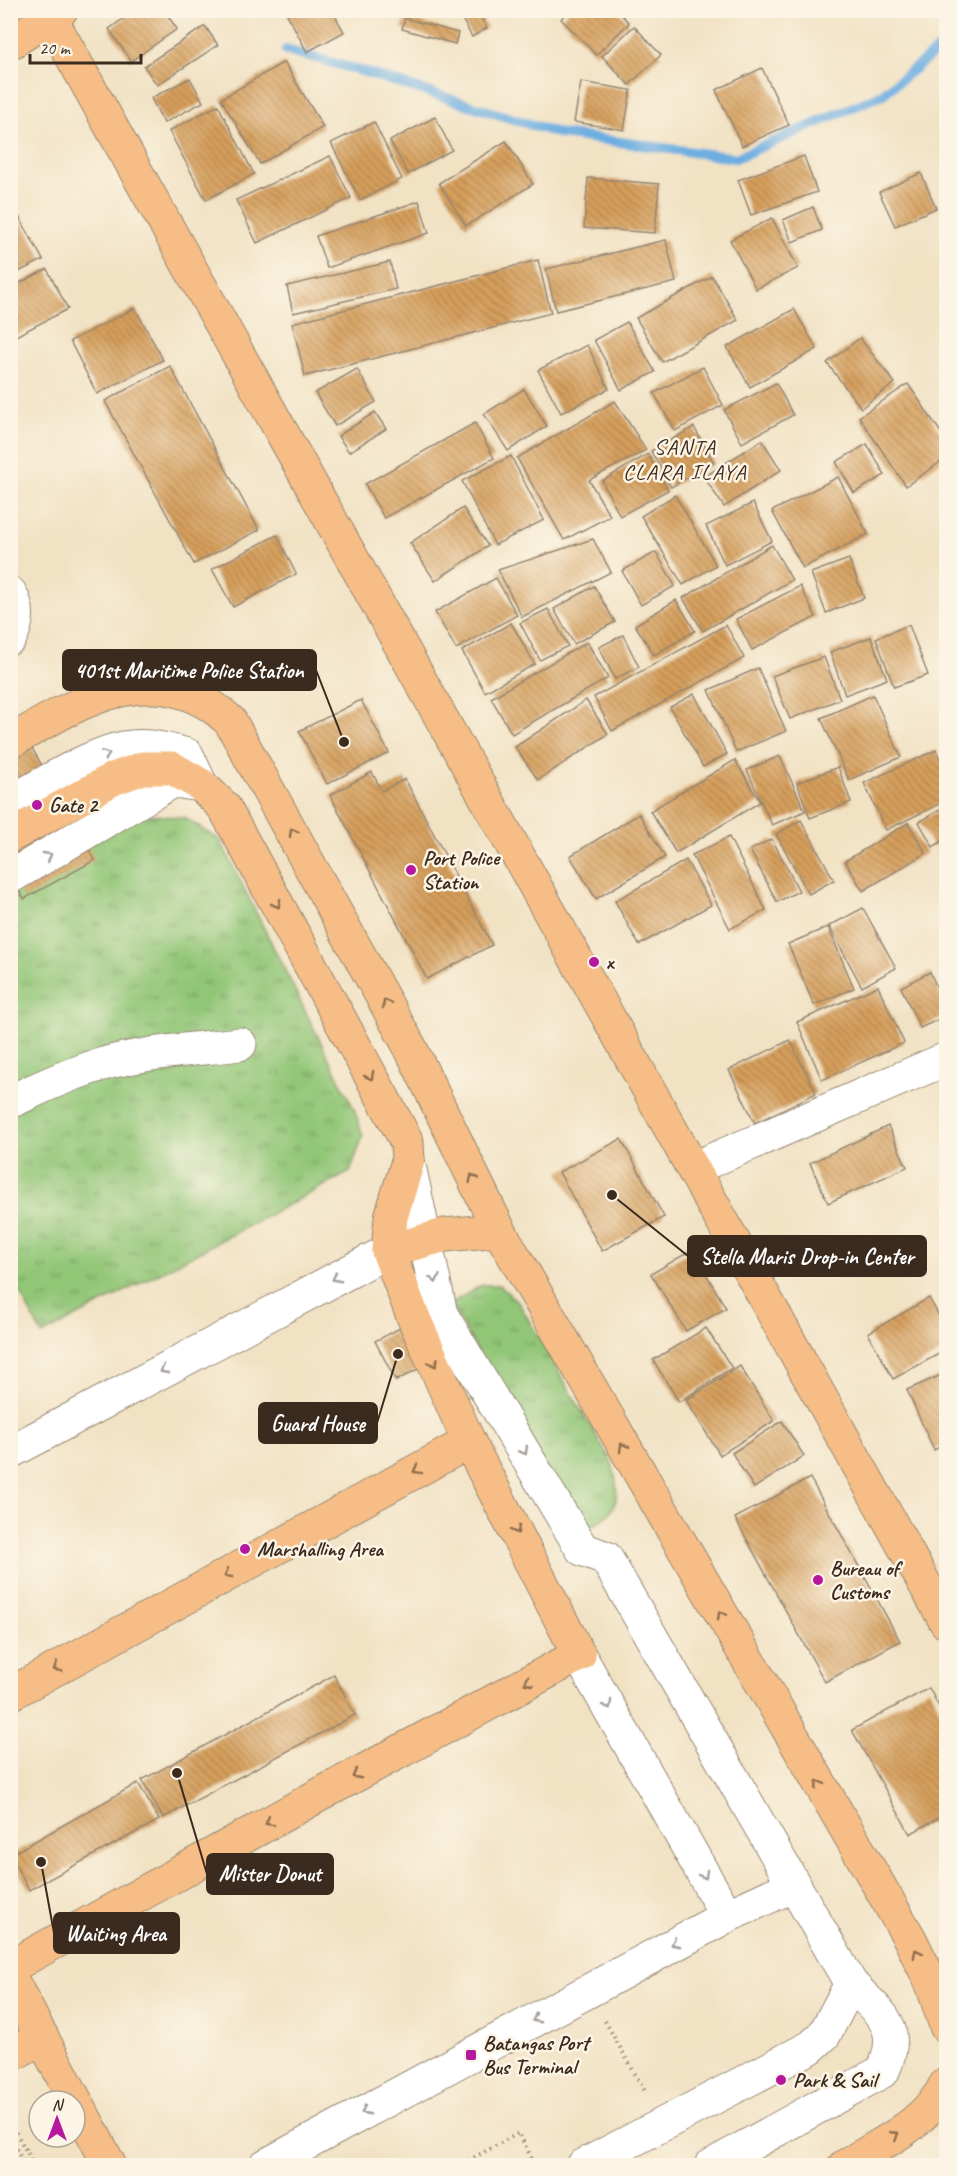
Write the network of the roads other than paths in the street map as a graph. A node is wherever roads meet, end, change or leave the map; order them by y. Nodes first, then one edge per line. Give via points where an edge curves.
1 (52, 13) edge
2 (10, 43) edge
3 (10, 593) edge
4 (10, 638) edge
5 (10, 742) edge
6 (201, 785) junction
7 (10, 802) edge
8 (10, 836) edge
9 (10, 877) edge
10 (240, 1044) dead end
11 (946, 1059) edge
12 (10, 1102) edge
13 (408, 1161) junction
14 (694, 1168) junction
15 (499, 1230) junction
16 (426, 1239) junction
17 (388, 1251) junction
18 (469, 1442) junction
19 (10, 1452) edge
20 (946, 1622) edge
21 (579, 1654) junction
22 (10, 1694) edge
23 (794, 1885) junction
24 (727, 1916) junction
25 (10, 1967) edge
26 (10, 1977) edge
27 (851, 1984) junction
28 (946, 2026) edge
29 (42, 2037) junction
30 (10, 2056) edge
31 (946, 2084) edge
32 (110, 2166) edge
33 (265, 2166) edge
34 (583, 2166) edge
35 (711, 2166) edge
36 (846, 2166) edge

1 - 2 main road
1 - 14 main road
3 - 4 street via 17,615
15 -> 5 main road via 411,1049 230,721 212,704 192,695 146,685 94,696
7 -> 6 street via 102,756 130,747 158,747 187,754
6 - 8 main road via 172,768 143,768 113,778
9 -> 6 street via 173,781
6 -> 13 main road via 228,814 406,1142
10 - 12 street via 92,1067
11 - 14 street
13 - 16 street
13 - 17 main road via 391,1217
14 - 20 main road
15 - 16 main road
28 -> 15 main road via 933,1984 910,1939
16 - 17 main road
16 -> 23 street via 441,1314 582,1549 606,1558
17 -> 18 main road
17 -> 19 street
18 -> 21 main road
18 -> 22 main road
21 -> 24 street
21 -> 25 main road
23 - 24 street
23 - 27 street
24 -> 33 street
26 - 29 main road
27 - 34 street via 824,2035 811,2047
27 - 35 street via 883,2016 892,2033 890,2055 883,2071
29 - 30 main road
29 - 32 main road
36 -> 31 main road via 916,2122 939,2098

